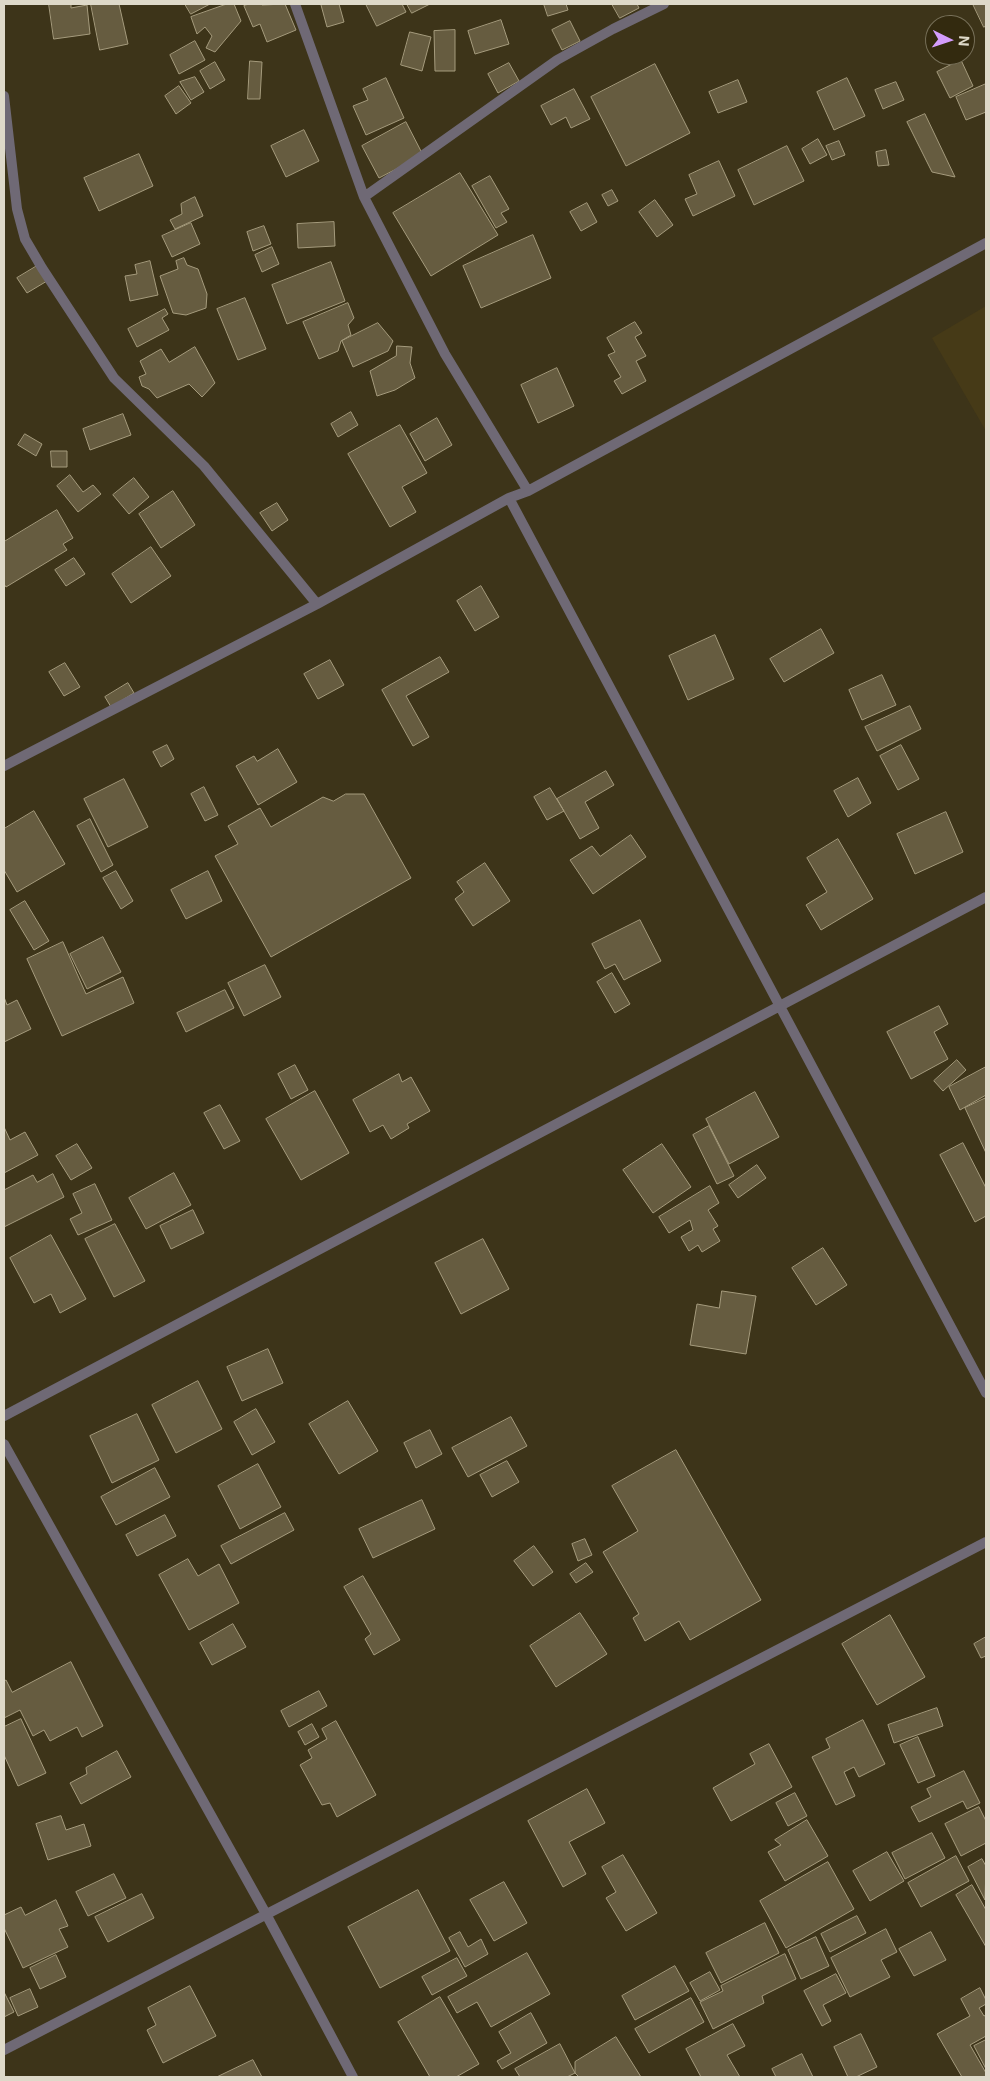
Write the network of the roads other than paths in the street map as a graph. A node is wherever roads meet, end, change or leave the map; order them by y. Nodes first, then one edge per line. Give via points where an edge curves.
1 (295, 4) edge
2 (664, 4) edge
3 (4, 96) edge
4 (364, 196) junction
5 (986, 243) edge
6 (528, 491) junction
7 (509, 498) junction
8 (317, 604) junction
9 (4, 766) edge
10 (986, 897) edge
11 (779, 1006) junction
12 (986, 1393) edge
13 (4, 1416) edge
14 (4, 1444) edge
15 (986, 1542) edge
16 (266, 1914) junction
17 (4, 2050) edge
18 (353, 2077) edge

1 - 4 street
2 - 4 street via 557,60
3 - 8 street via 17,209 25,238 42,268 114,378 204,466
4 - 6 street via 445,354
5 - 6 street
6 - 7 street
7 - 8 street
7 - 11 street
8 - 9 street
10 - 11 street
11 - 12 street
11 - 13 street
14 - 16 street
15 - 16 street
16 - 17 street
16 - 18 street

